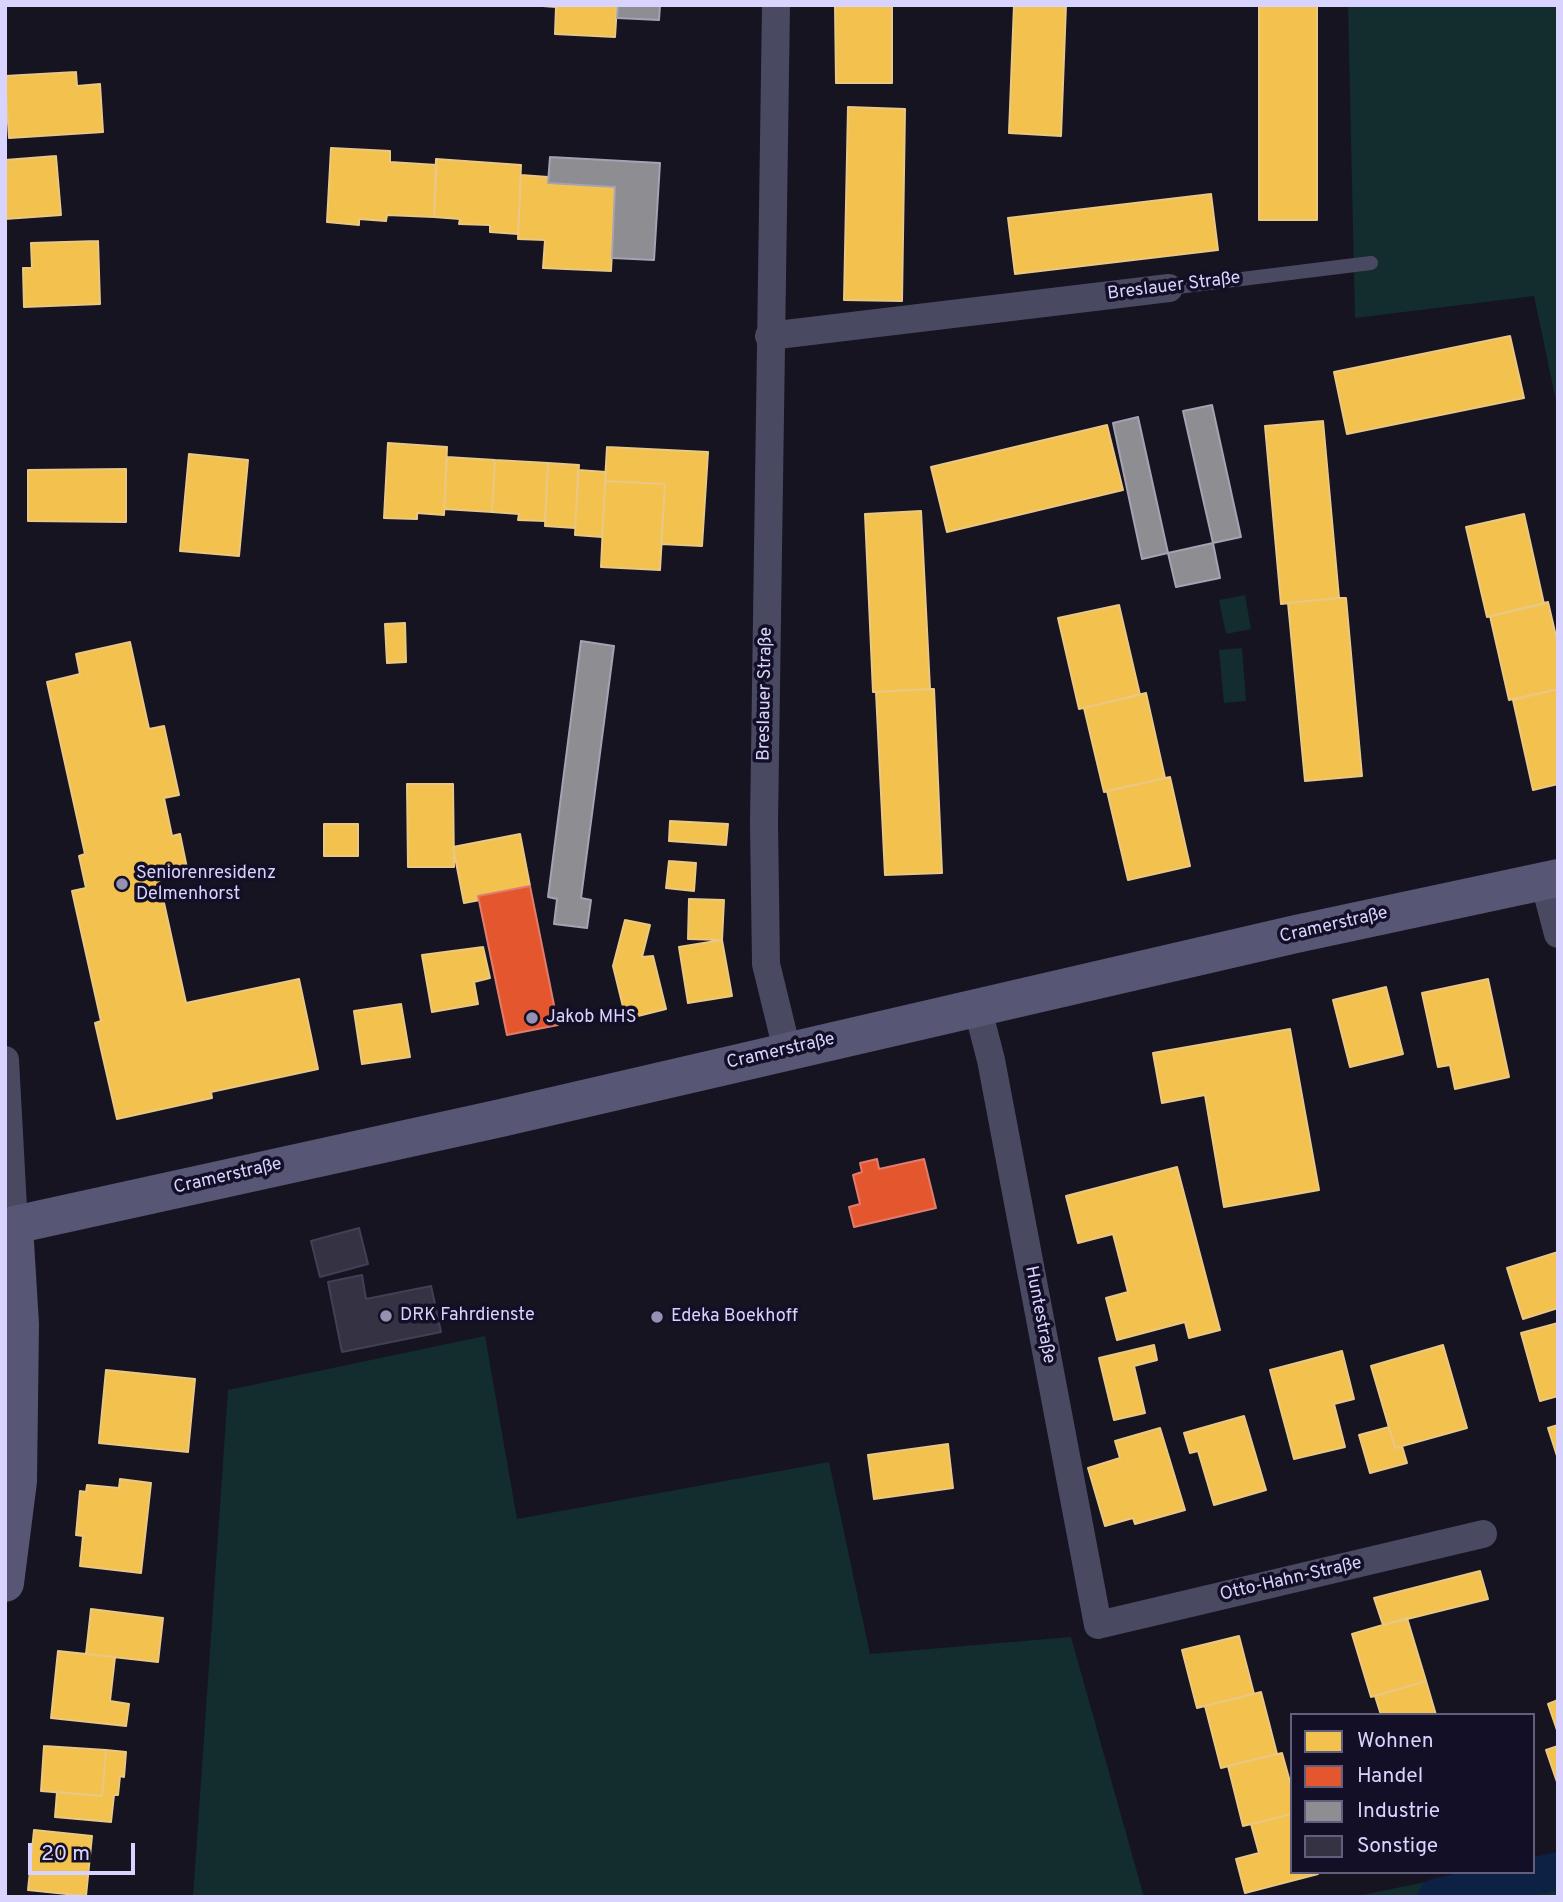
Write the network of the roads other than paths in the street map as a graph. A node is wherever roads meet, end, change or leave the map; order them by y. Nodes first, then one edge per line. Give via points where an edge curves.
1 (776, 5) edge
2 (1371, 262) dead end
3 (1169, 288) joint
4 (769, 336) junction
5 (1551, 880) edge
6 (1558, 934) edge
7 (977, 1006) junction
8 (787, 1050) junction
9 (5, 1060) edge
10 (9, 1226) edge
11 (1483, 1535) dead end
12 (5, 1583) edge
13 (1098, 1625) joint

1 - 4 street, Breslauer Straße
2 - 3 lane, Breslauer Straße
3 - 4 street, Breslauer Straße
4 - 8 street, Breslauer Straße via 766,964
5 - 6 street
5 - 7 main road, Cramerstraße
7 - 8 main road, Cramerstraße
7 - 13 street, Huntestraße
8 - 10 main road, Cramerstraße
9 - 10 street
10 - 12 main road via 20,1324 18,1482
11 - 13 street, Otto-Hahn-Straße

